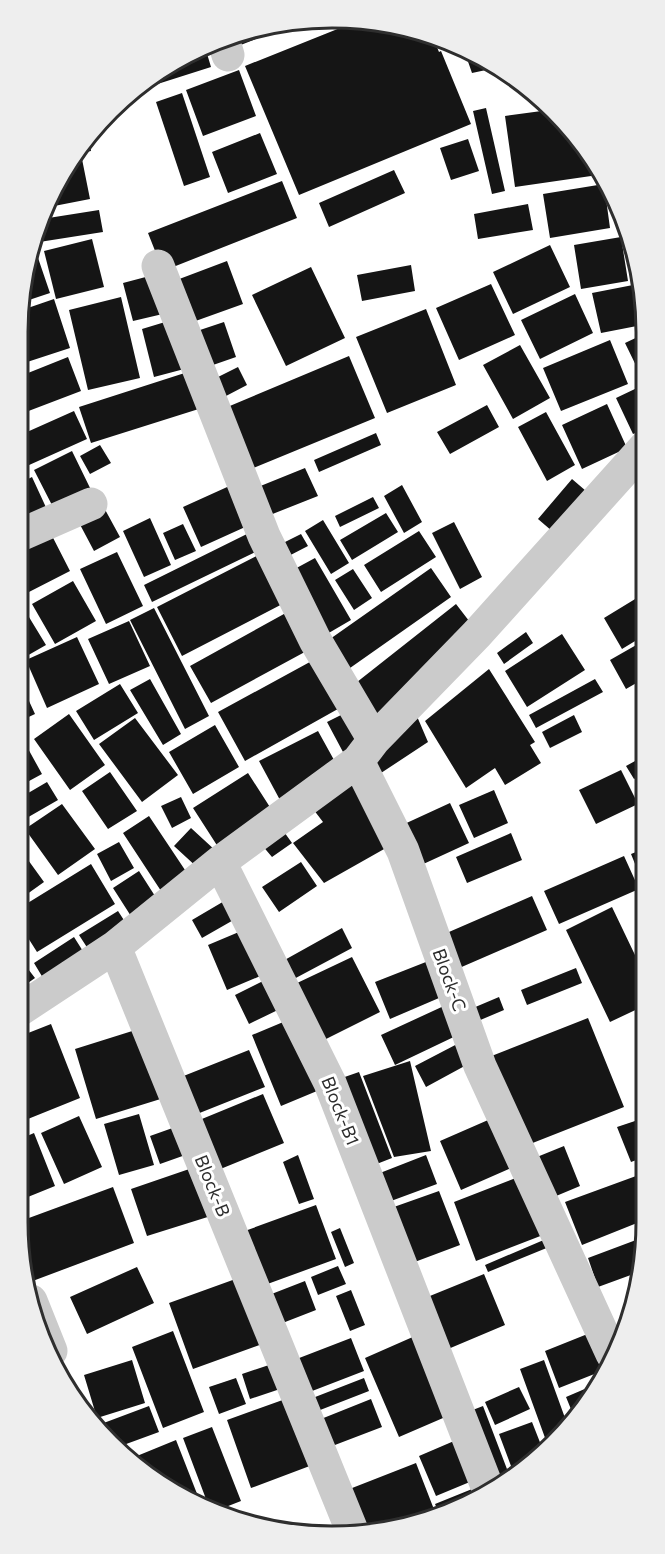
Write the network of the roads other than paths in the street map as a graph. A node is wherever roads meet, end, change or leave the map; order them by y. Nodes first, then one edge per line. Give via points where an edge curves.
1 (159, 266) dead end
2 (636, 457) edge
3 (91, 504) dead end
4 (28, 532) edge
5 (366, 751) junction
6 (220, 862) junction
7 (115, 947) junction
8 (28, 1004) edge
9 (609, 1347) edge
10 (486, 1484) edge
11 (350, 1525) edge

1 - 5 street, Block-C via 264,536
2 - 5 street
3 - 4 street
5 - 6 street
5 - 9 street, Block-C via 480,1066
6 - 7 street
6 - 10 street, Block-B1 via 330,1083
7 - 8 street
7 - 11 street, Block-B

